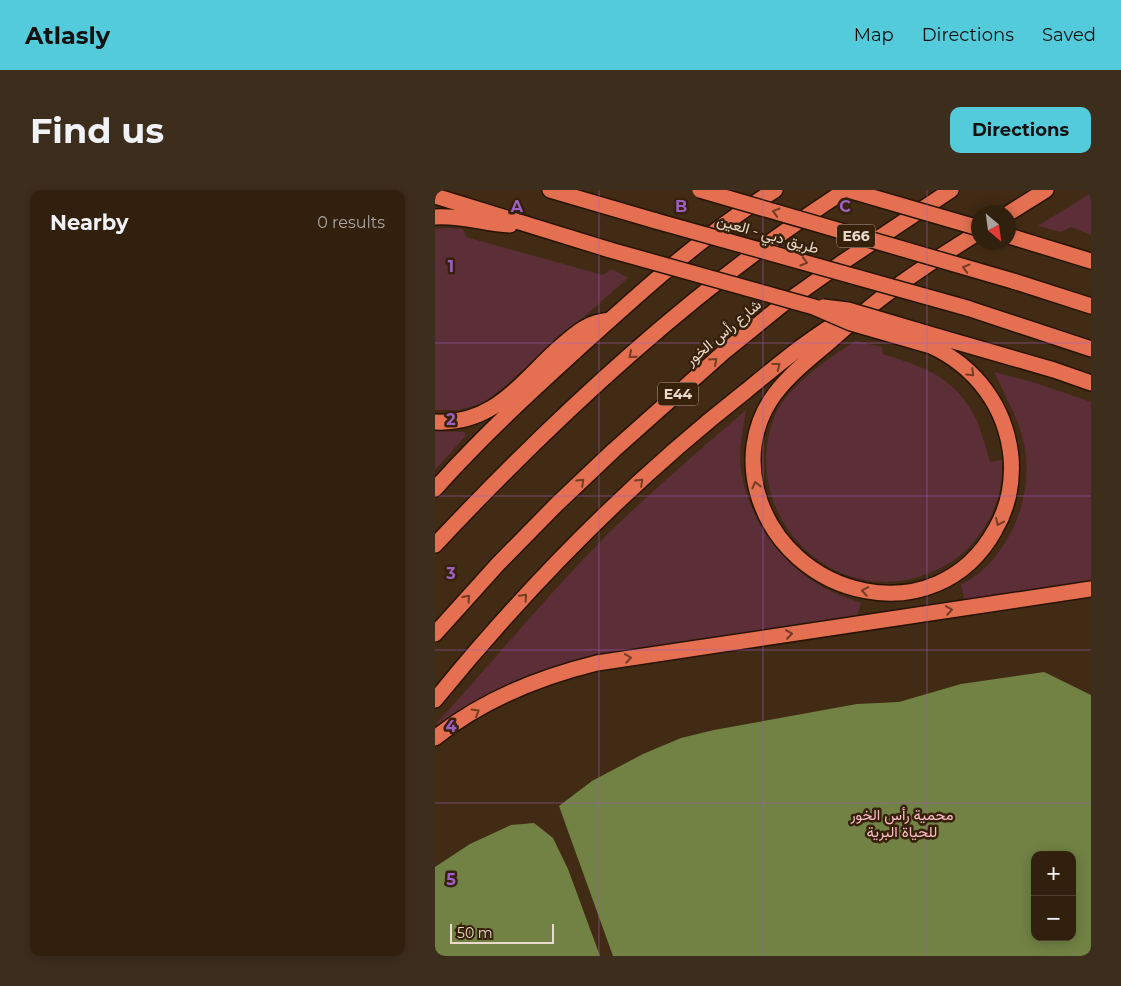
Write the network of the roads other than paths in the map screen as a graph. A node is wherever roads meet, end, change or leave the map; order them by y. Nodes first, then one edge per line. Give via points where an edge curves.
1 (550, 190) edge
2 (700, 190) edge
3 (775, 190) edge
4 (847, 190) edge
5 (951, 190) edge
6 (1046, 190) edge
7 (435, 196) edge
8 (1016, 209) edge
9 (435, 217) edge
10 (533, 225) junction
11 (971, 226) edge
12 (971, 237) edge
13 (1016, 238) edge
14 (1091, 261) edge
15 (876, 302) junction
16 (1091, 306) edge
17 (610, 320) junction
18 (934, 341) junction
19 (1091, 349) edge
20 (1091, 383) edge
21 (435, 422) edge
22 (435, 489) edge
23 (435, 545) edge
24 (1091, 589) edge
25 (435, 634) edge
26 (435, 700) edge
27 (435, 738) edge

1 -> 19 highway, طريق دبي - العين, bridge via 967,308
16 -> 2 highway, طريق دبي - العين / E66, bridge
3 - 17 highway via 710,235
4 - 11 highway, bridge
4 -> 23 highway via 743,263 622,362 516,462
25 -> 5 highway, شارع رأس الخور / E44 via 557,504 725,352 839,264
6 - 8 highway
7 - 10 highway
9 - 10 highway
10 - 18 highway, bridge via 814,307 851,323
12 - 15 highway
13 - 14 highway
18 -> 15 highway via 976,378 998,410 1010,447 1011,476 1006,505 989,541 968,565 955,574 925,588 893,593 846,587 817,573 792,553 772,528 755,481 752,449 762,416 780,388 794,372
26 -> 15 highway via 553,566 663,461 716,414 799,349 848,316
17 - 21 highway via 591,323 579,331 498,405 466,419
17 - 22 highway via 467,453
18 - 20 highway via 1054,370
27 -> 24 highway via 491,702 568,670 597,663

